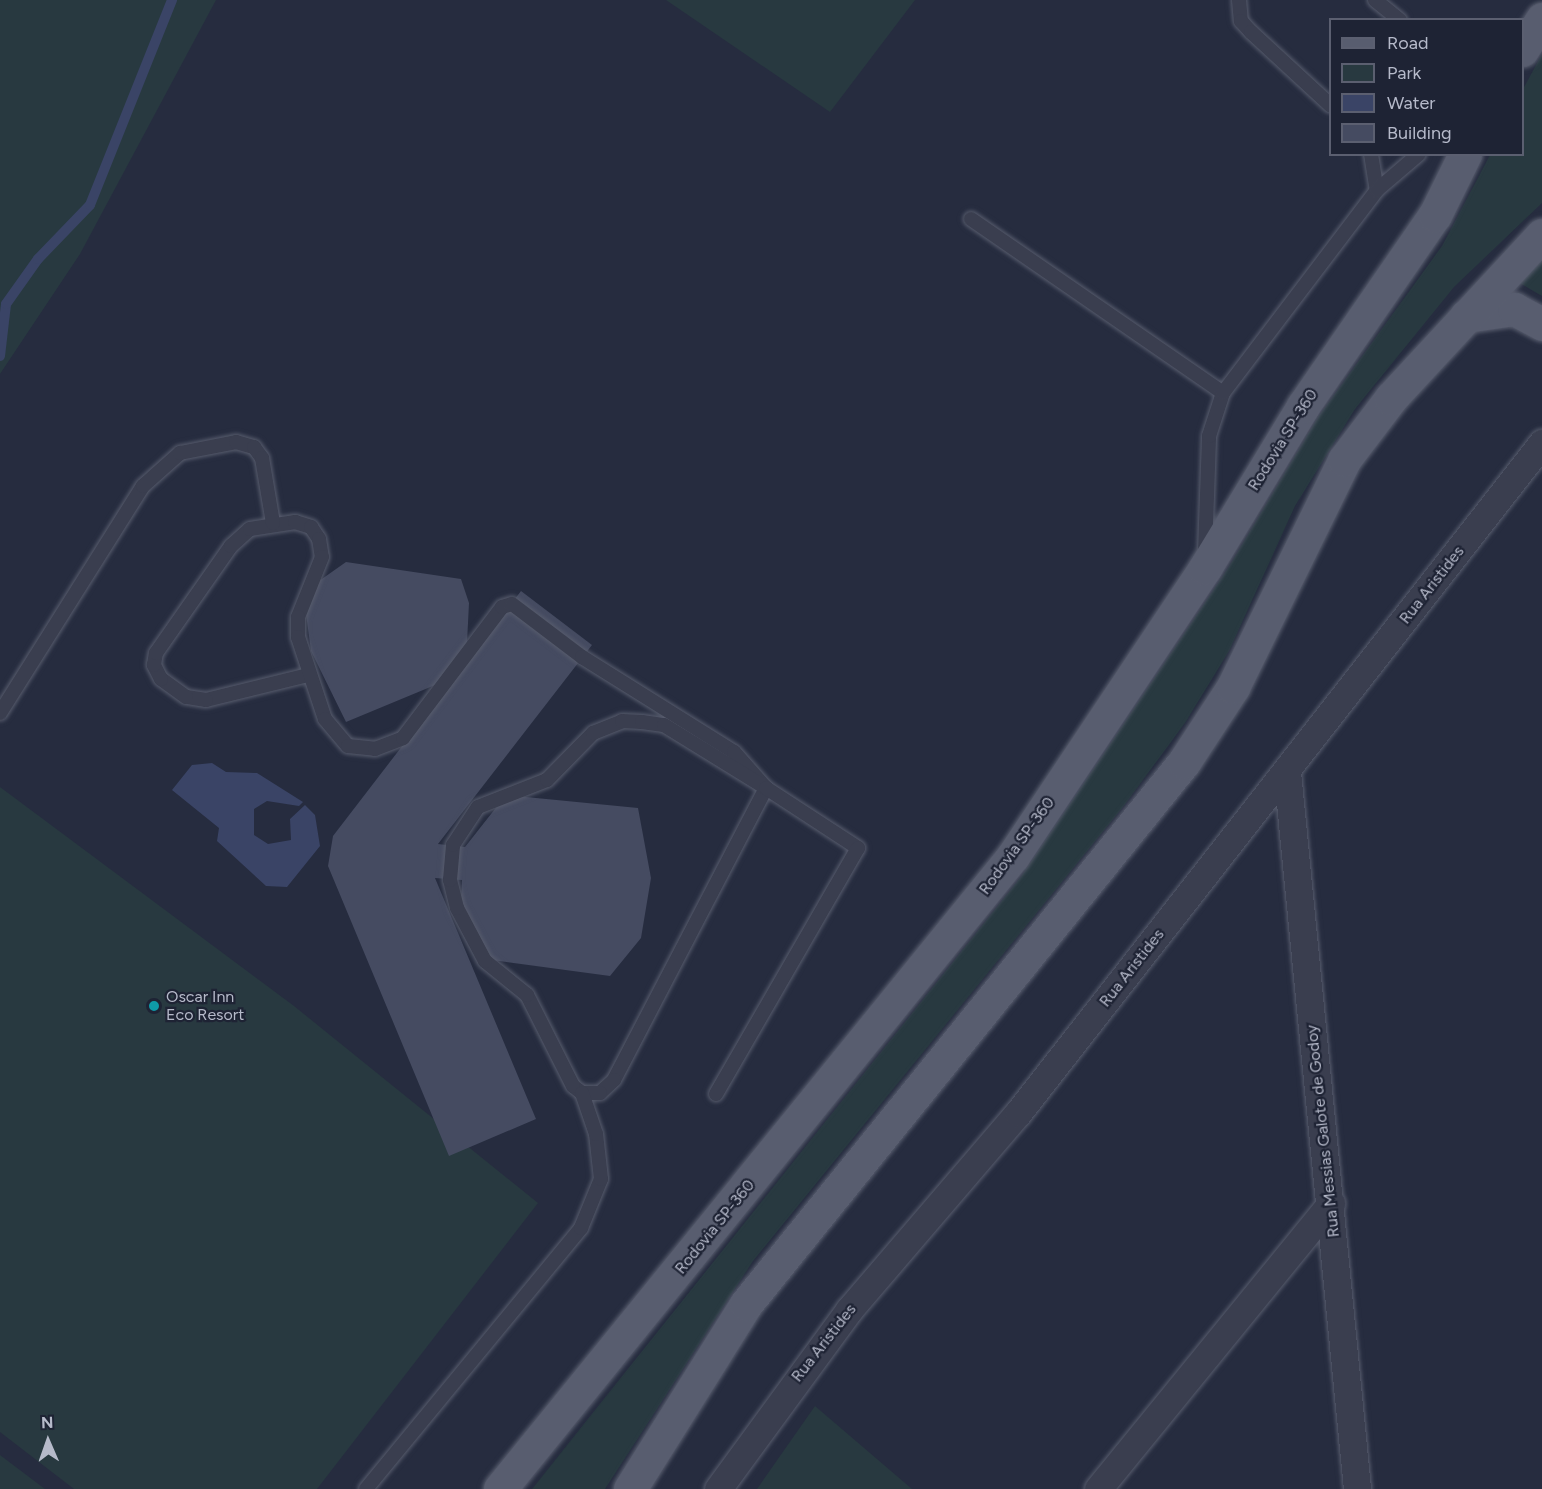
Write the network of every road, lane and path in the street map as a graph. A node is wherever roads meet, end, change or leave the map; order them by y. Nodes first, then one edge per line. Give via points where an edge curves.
1 (1239, 0) edge
2 (1375, 0) edge
3 (1398, 18) edge
4 (1542, 19) edge
5 (1524, 47) edge
6 (1329, 104) edge
7 (1371, 156) edge
8 (1417, 156) edge
9 (1464, 156) edge
10 (1377, 189) junction
11 (971, 219) dead end
12 (1542, 235) edge
13 (1466, 316) junction
14 (1542, 324) edge
15 (1223, 393) junction
16 (1542, 443) edge
17 (273, 523) junction
18 (1205, 568) junction
19 (308, 675) junction
20 (0, 713) edge
21 (1287, 772) junction
22 (766, 788) junction
23 (582, 1093) junction
24 (716, 1094) dead end
25 (1331, 1203) junction
26 (366, 1489) edge
27 (500, 1489) edge
28 (630, 1489) edge
29 (718, 1489) edge
30 (1098, 1489) edge
31 (1357, 1489) edge

1 - 6 lane via 1241,21
2 - 3 lane
4 - 5 main road
7 - 10 lane
8 - 10 lane
9 - 18 main road, Rodovia SP-360 via 1435,215 1303,406
10 - 15 lane
11 - 15 lane
12 - 13 main road
13 - 14 main road via 1514,309
13 - 28 main road via 1391,398 1344,460 1233,687 1184,762 746,1304
15 - 18 lane via 1209,436
16 - 21 street, Rua Aristides
17 - 19 lane via 311,527 319,539 322,557 297,617
17 - 19 lane via 250,529 231,546 156,653 154,665 161,679 186,697 206,700
17 - 20 lane via 262,458 254,447 236,442 180,453 143,486
18 - 27 main road, Rodovia SP-360 via 1013,856
19 - 22 lane via 339,739 365,749 390,747 403,738 502,607 512,604 582,657 734,752
21 - 25 street, Rua Messias Galote de Godoy
21 - 29 street, Rua Aristides via 1018,1113 849,1310
22 - 23 lane via 614,1080 600,1093
22 - 23 lane via 664,725 622,721 593,733 547,780 478,807 458,835 450,880 457,908 485,961 527,995 573,1086
22 - 24 lane via 858,848
23 - 26 lane via 596,1134 601,1179 581,1228
25 - 30 street
25 - 31 street, Rua Messias Galote de Godoy

